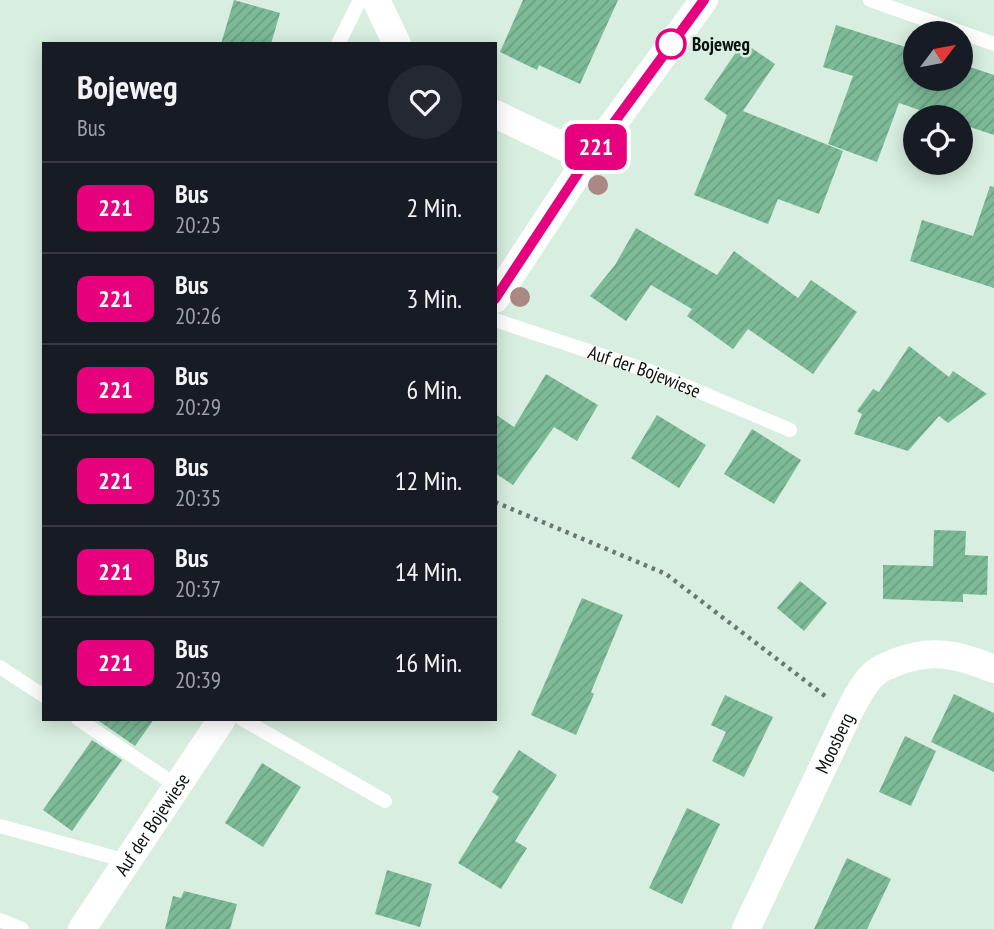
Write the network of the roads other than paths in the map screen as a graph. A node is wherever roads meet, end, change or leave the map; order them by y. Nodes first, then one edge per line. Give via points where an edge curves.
1 (360, 0) edge
2 (376, 0) edge
3 (704, 0) edge
4 (870, 0) edge
5 (339, 42) edge
6 (396, 42) edge
7 (994, 44) edge
8 (497, 115) edge
9 (588, 158) junction
10 (497, 296) edge
11 (497, 321) edge
12 (790, 430) dead end
13 (0, 667) edge
14 (994, 670) edge
15 (42, 695) edge
16 (81, 721) edge
17 (221, 721) edge
18 (245, 721) edge
19 (177, 786) junction
20 (385, 801) dead end
21 (0, 825) edge
22 (127, 861) junction
23 (0, 920) edge
24 (22, 929) edge
25 (82, 929) edge
26 (746, 929) edge

1 - 5 lane
2 - 6 street
3 - 9 street
4 - 7 lane
8 - 9 street
9 - 10 street
11 - 12 lane, Auf der Bojewiese via 655,373
13 - 15 lane
14 - 26 street, Moosberg via 947,654 920,654 878,670 848,714
16 - 19 lane
17 - 19 street, Auf der Bojewiese
18 - 20 lane
19 - 22 street, Auf der Bojewiese
21 - 22 lane
22 - 25 street, Auf der Bojewiese
23 - 24 lane

